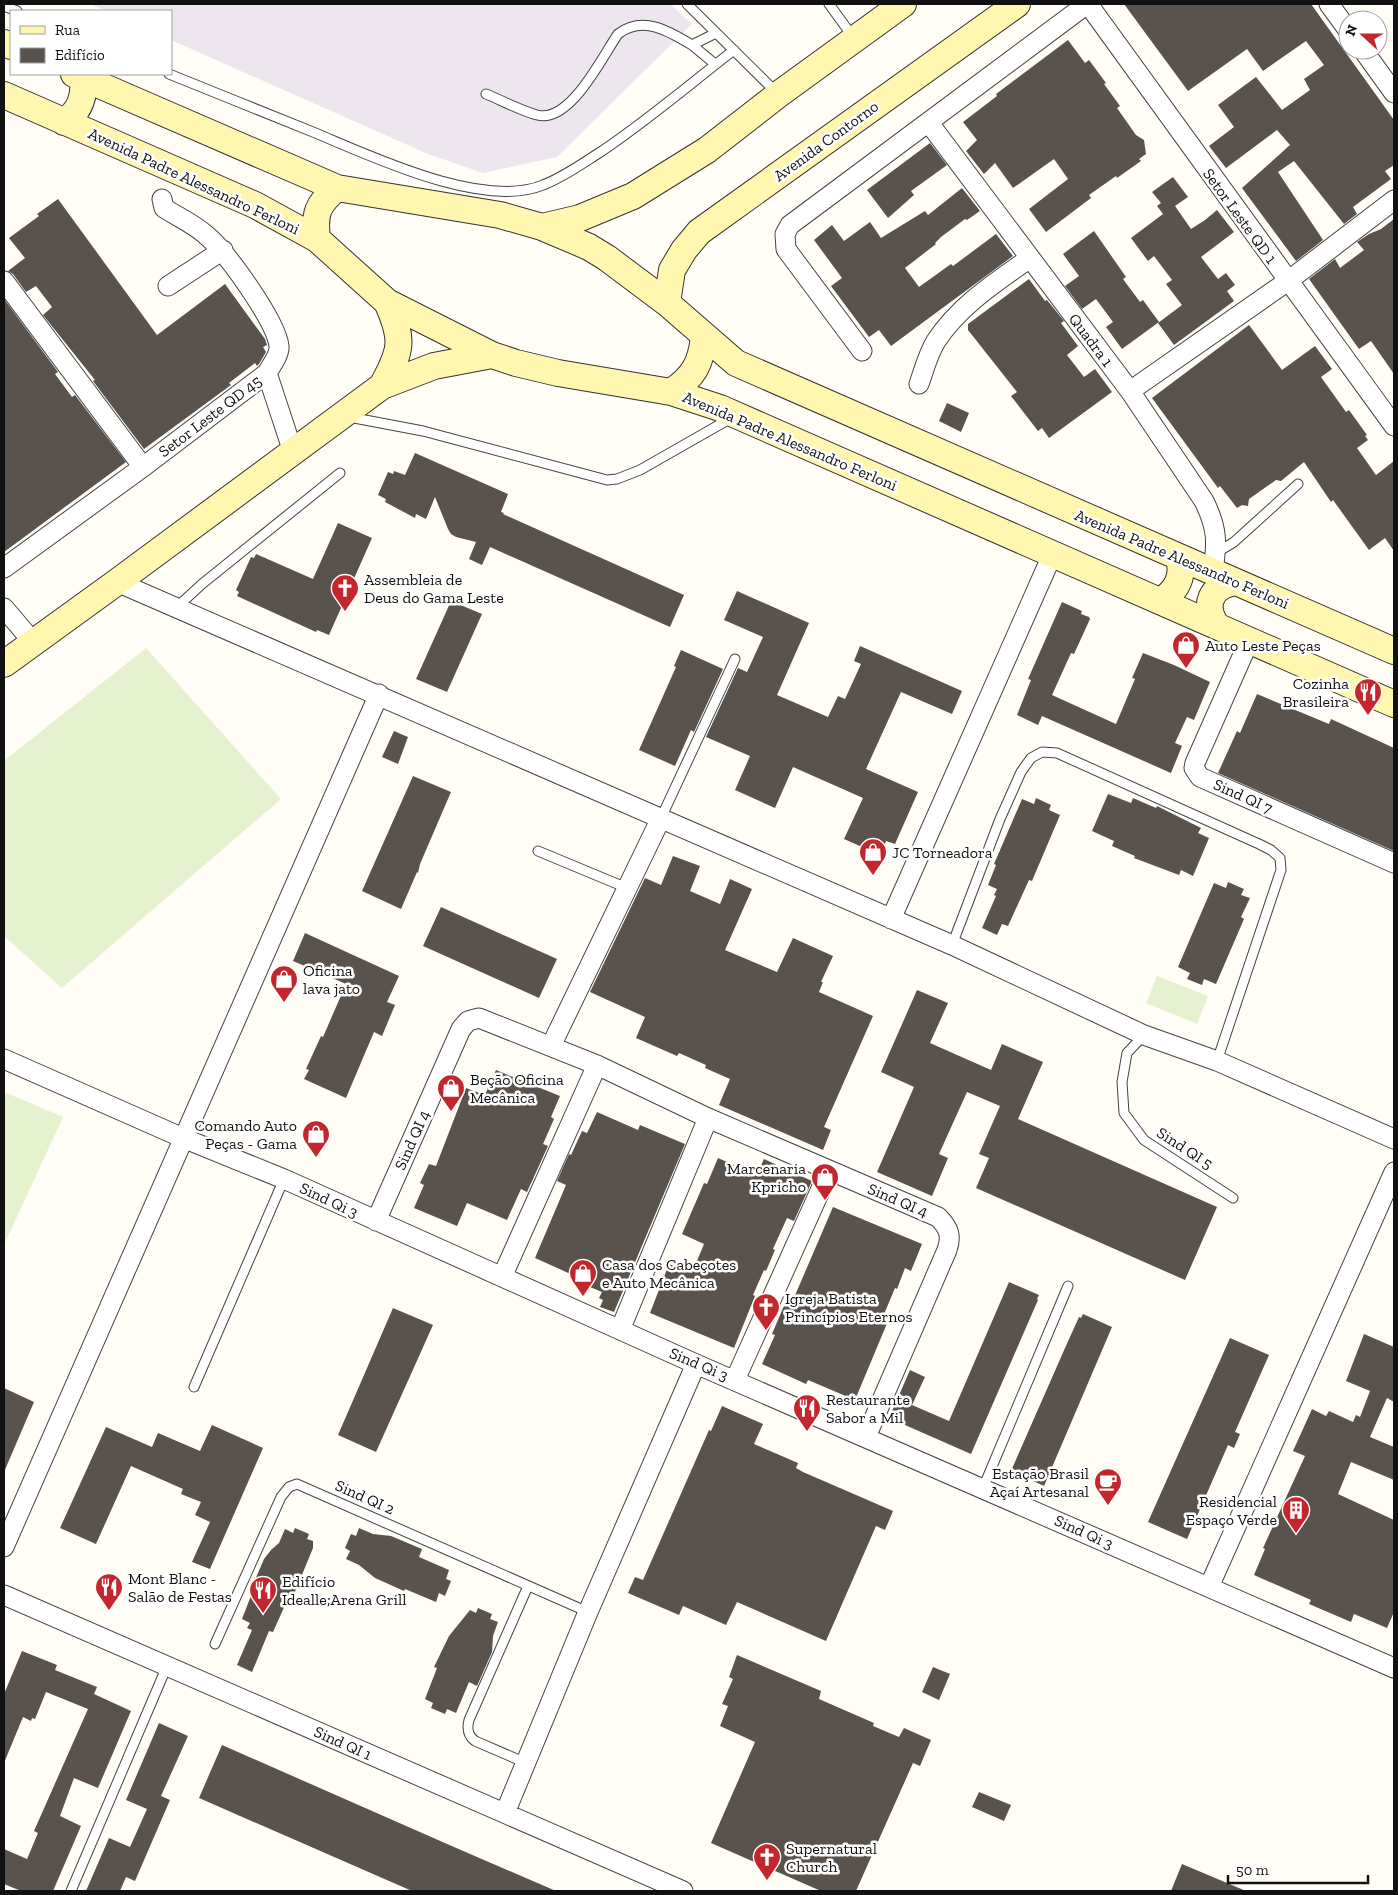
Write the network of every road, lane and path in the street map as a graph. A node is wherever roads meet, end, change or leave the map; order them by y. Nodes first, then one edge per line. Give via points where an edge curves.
1 (687, 4) edge
2 (903, 4) edge
3 (1018, 4) edge
4 (1087, 4) edge
5 (1329, 4) edge
6 (832, 5) edge
7 (1338, 16) edge
8 (716, 33) junction
9 (854, 39) junction
10 (692, 45) junction
11 (734, 50) junction
12 (1370, 60) edge
13 (715, 64) junction
14 (172, 75) edge
15 (78, 76) edge
16 (486, 94) dead end
17 (779, 94) junction
18 (1394, 94) edge
19 (4, 95) edge
20 (64, 122) junction
21 (929, 123) junction
22 (337, 188) junction
23 (162, 198) dead end
24 (1394, 200) edge
25 (542, 227) junction
26 (317, 239) junction
27 (223, 250) junction
28 (1030, 258) junction
29 (4, 281) edge
30 (1288, 281) junction
31 (168, 286) dead end
32 (387, 302) junction
33 (667, 303) junction
34 (704, 337) junction
35 (862, 351) dead end
36 (492, 355) junction
37 (267, 373) junction
38 (919, 384) dead end
39 (382, 386) junction
40 (1130, 391) junction
41 (672, 392) junction
42 (341, 416) junction
43 (736, 416) junction
44 (1394, 426) edge
45 (293, 452) junction
46 (143, 467) junction
47 (340, 473) dead end
48 (1298, 484) dead end
49 (1053, 554) junction
50 (1179, 558) junction
51 (4, 568) edge
52 (1222, 569) junction
53 (117, 582) junction
54 (1161, 601) junction
55 (4, 608) edge
56 (176, 608) junction
57 (1217, 626) junction
58 (1249, 641) junction
59 (33, 642) junction
60 (1394, 651) edge
61 (735, 659) dead end
62 (4, 664) edge
63 (378, 694) junction
64 (1394, 704) edge
65 (661, 818) junction
66 (538, 851) dead end
67 (1394, 863) edge
68 (627, 888) junction
69 (891, 918) junction
70 (952, 945) junction
71 (1144, 1035) junction
72 (551, 1046) junction
73 (4, 1060) edge
74 (1217, 1061) junction
75 (596, 1065) junction
76 (708, 1118) junction
77 (183, 1138) junction
78 (1394, 1139) edge
79 (828, 1171) junction
80 (1394, 1172) edge
81 (284, 1179) junction
82 (1233, 1198) dead end
83 (376, 1221) junction
84 (502, 1277) junction
85 (1068, 1286) dead end
86 (620, 1330) junction
87 (696, 1364) junction
88 (735, 1380) junction
89 (194, 1387) dead end
90 (866, 1437) junction
91 (983, 1488) junction
92 (4, 1547) edge
93 (528, 1586) junction
94 (1209, 1587) junction
95 (4, 1595) edge
96 (588, 1612) junction
97 (215, 1644) dead end
98 (167, 1666) junction
99 (1394, 1668) edge
100 (526, 1763) junction
101 (505, 1814) junction
102 (70, 1891) edge
103 (683, 1891) edge

1 - 8 lane
2 - 9 main road
3 - 33 main road, Avenida Contorno via 699,232 672,270
4 - 21 street
4 - 30 street, Setor Leste QD 1
5 - 7 street
6 - 9 lane
8 - 10 lane
8 - 11 lane
9 - 17 main road
10 - 13 lane
10 - 16 lane via 658,27 644,24 624,29 573,100 557,113 549,115 537,116
11 - 13 lane
11 - 17 lane
12 - 18 street
13 - 14 lane via 648,119 588,160 543,186 520,192 463,187 402,168
15 - 20 main road via 83,96 78,108
15 - 22 main road, Avenida Padre Alessandro Ferloni
17 - 25 main road via 707,150 633,196 580,218
19 - 20 main road, Avenida Padre Alessandro Ferloni
20 - 26 main road, Avenida Padre Alessandro Ferloni via 255,205
21 - 28 street, Quadra 1
21 - 35 street via 801,216 785,234 786,249
22 - 25 main road, Avenida Padre Alessandro Ferloni via 500,215
22 - 26 main road via 318,209 315,221
23 - 27 street, Setor Leste QD 45 via 164,208 206,234
24 - 30 street
25 - 33 main road, Avenida Padre Alessandro Ferloni via 589,247
26 - 32 main road, Avenida Padre Alessandro Ferloni
27 - 31 street
27 - 37 street, Setor Leste QD 45 via 275,332 279,348
28 - 38 street via 987,288 960,312 936,342
28 - 40 street, Quadra 1
29 - 46 street, Setor Leste QD 45
30 - 40 street
30 - 44 street, Setor Leste QD 1
32 - 36 main road, Avenida Padre Alessandro Ferloni
32 - 39 main road via 399,348 396,362
33 - 34 main road, Avenida Padre Alessandro Ferloni
34 - 41 main road via 700,362 691,376
34 - 50 main road, Avenida Padre Alessandro Ferloni via 736,363
36 - 39 main road via 434,366
36 - 41 main road, Avenida Padre Alessandro Ferloni via 558,372
37 - 45 street
37 - 46 street, Setor Leste QD 45
39 - 42 main road
40 - 52 street, Quadra 1 via 1204,501 1212,517
41 - 43 main road, Avenida Padre Alessandro Ferloni
42 - 43 lane via 423,431 607,480 640,470
42 - 45 main road
43 - 49 main road, Avenida Padre Alessandro Ferloni
45 - 53 main road
46 - 51 street, Setor Leste QD 45
47 - 56 lane
48 - 52 lane via 1234,542
49 - 54 main road, Avenida Padre Alessandro Ferloni
49 - 69 street
50 - 52 main road, Avenida Padre Alessandro Ferloni
50 - 54 main road via 1181,574 1178,584
52 - 57 main road via 1226,583 1219,587 1208,609
52 - 60 main road, Avenida Padre Alessandro Ferloni
53 - 56 street
53 - 59 main road
54 - 57 main road, Avenida Padre Alessandro Ferloni
55 - 59 street
56 - 63 street
57 - 58 main road, Avenida Padre Alessandro Ferloni
58 - 64 main road, Avenida Padre Alessandro Ferloni
58 - 67 street, Sind QI 7 via 1195,763 1196,772 1200,777
59 - 62 main road
61 - 65 lane
63 - 65 street
63 - 77 street
65 - 68 street
65 - 69 street
66 - 68 lane
68 - 72 street
69 - 70 street
70 - 71 street
70 - 74 lane via 996,827 1021,772 1031,758 1042,752 1057,753 1259,844 1280,858 1281,870
71 - 74 street
71 - 82 lane, Sind QI 5 via 1127,1052 1122,1082 1124,1113 1144,1140
72 - 75 street, Sind QI 4
72 - 83 street, Sind QI 4 via 479,1018 468,1021 461,1029
73 - 77 street, Sind Qi 3
74 - 78 street
75 - 76 street, Sind QI 4
75 - 84 street
76 - 79 street, Sind QI 4
76 - 86 street
77 - 81 street, Sind Qi 3
77 - 92 street
79 - 88 street
79 - 90 street, Sind QI 4 via 938,1217 950,1234 947,1250
80 - 94 street
81 - 83 street, Sind Qi 3
81 - 89 lane
83 - 84 street, Sind Qi 3
84 - 86 street, Sind Qi 3
85 - 91 lane
86 - 87 street, Sind Qi 3
87 - 88 street, Sind Qi 3
87 - 96 street
88 - 90 street, Sind Qi 3
90 - 91 street, Sind Qi 3
91 - 94 street, Sind Qi 3
93 - 96 lane, Sind QI 2
93 - 97 lane, Sind QI 2 via 297,1484 281,1496
93 - 100 lane via 467,1727 474,1741
94 - 99 street, Sind Qi 3
95 - 98 street, Sind QI 1
96 - 100 street
98 - 101 street, Sind QI 1
98 - 102 lane
100 - 101 street
101 - 103 street, Sind QI 1

